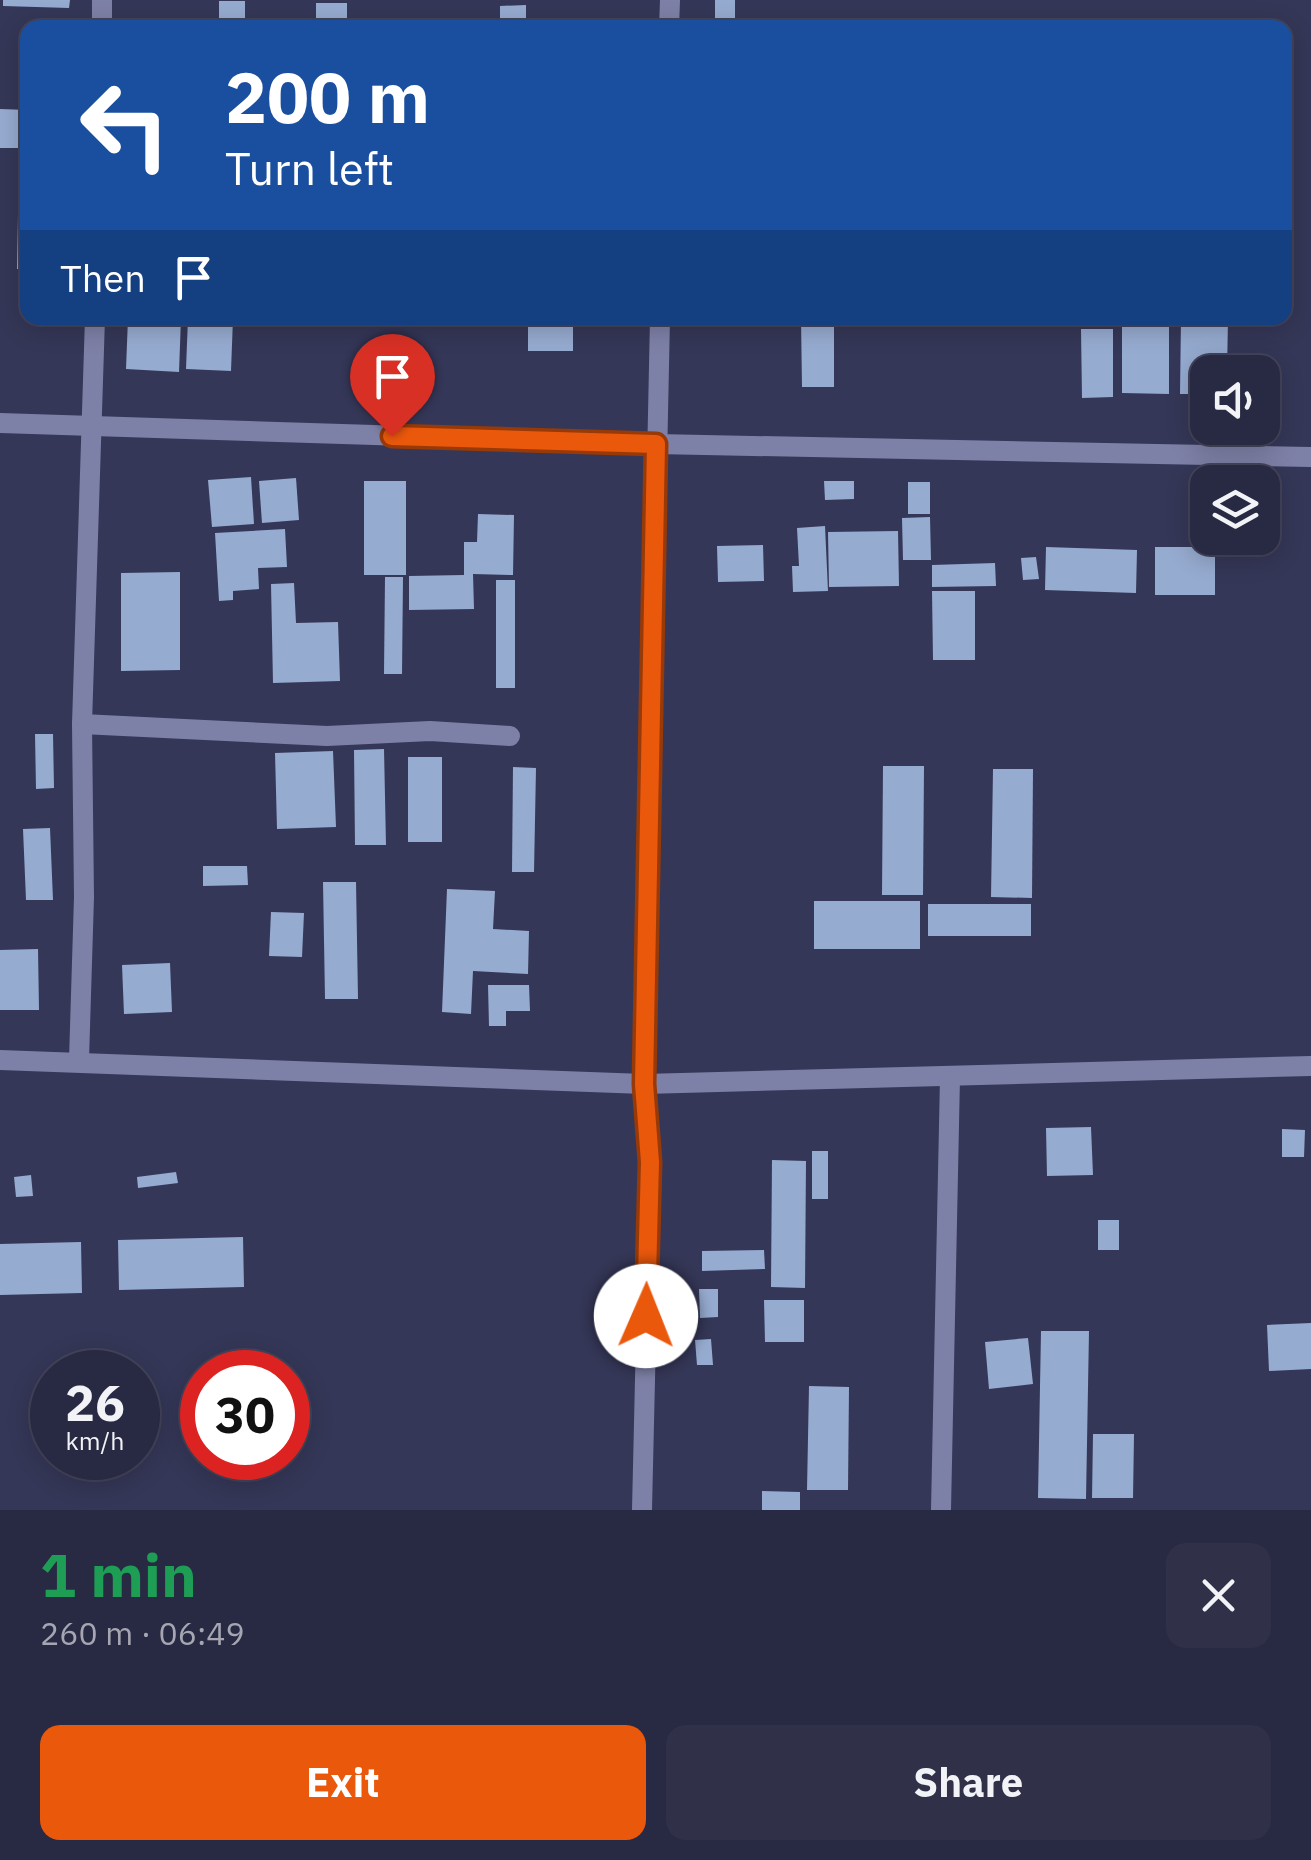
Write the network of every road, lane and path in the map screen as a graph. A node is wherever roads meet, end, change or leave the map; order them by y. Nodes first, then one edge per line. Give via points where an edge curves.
1 (95, 325) edge
2 (660, 325) edge
3 (0, 423) edge
4 (91, 428) junction
5 (656, 444) junction
6 (1311, 457) edge
7 (82, 724) junction
8 (510, 736) dead end
9 (0, 1060) edge
10 (80, 1060) junction
11 (1311, 1066) edge
12 (950, 1078) junction
13 (644, 1084) junction
14 (642, 1510) edge
15 (941, 1510) edge

1 - 4 street
2 - 5 street
3 - 4 street
4 - 5 street
4 - 7 street
5 - 6 street
5 - 13 street
7 - 8 street via 327,736
7 - 10 street
9 - 10 street
10 - 13 street
11 - 12 street
12 - 13 street
12 - 15 street
13 - 14 street via 650,1162

